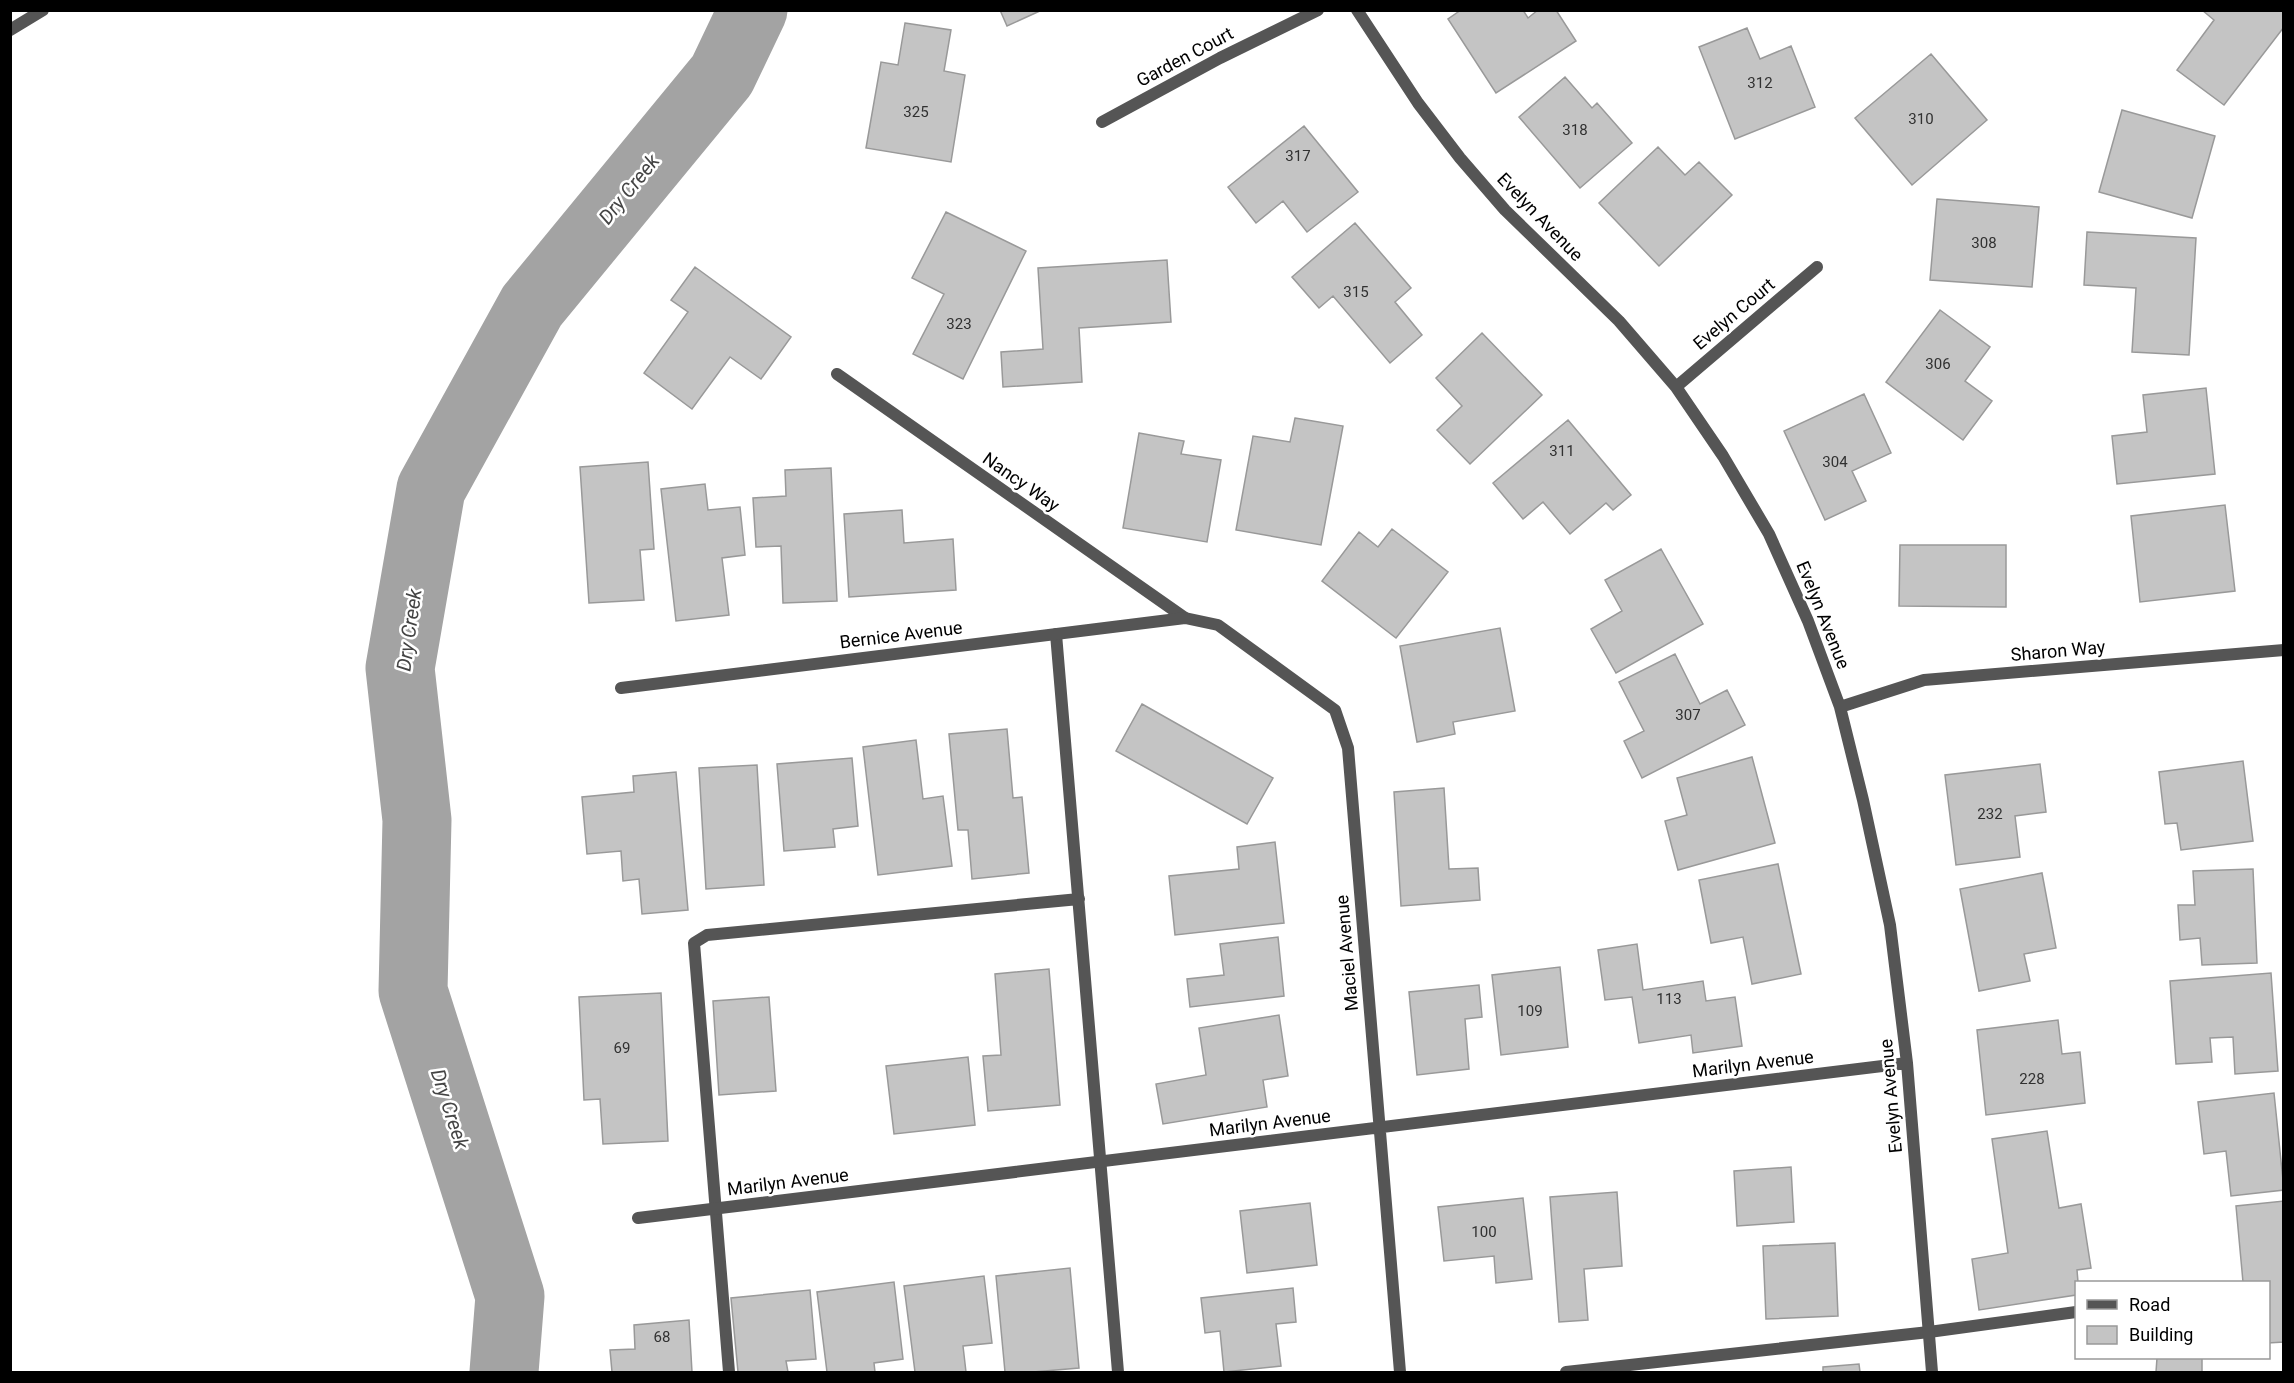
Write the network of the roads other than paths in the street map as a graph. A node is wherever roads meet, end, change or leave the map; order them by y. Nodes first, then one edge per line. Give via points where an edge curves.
1 (44, 10) edge
2 (1318, 10) edge
3 (1357, 10) edge
4 (10, 30) edge
5 (1102, 122) dead end
6 (1817, 267) dead end
7 (837, 375) dead end
8 (1676, 387) junction
9 (1185, 618) junction
10 (1056, 634) junction
11 (2283, 650) edge
12 (621, 688) dead end
13 (1840, 706) junction
14 (1079, 899) junction
15 (1907, 1063) junction
16 (1380, 1128) junction
17 (1101, 1162) junction
18 (716, 1209) junction
19 (638, 1218) dead end
20 (2075, 1312) edge
21 (1929, 1332) junction
22 (729, 1372) edge
23 (1118, 1372) edge
24 (1400, 1372) edge
25 (1566, 1372) edge
26 (1932, 1372) edge

1 - 4 street
2 - 5 street, Garden Court
3 - 8 street, Evelyn Avenue via 1418,103 1460,158 1505,210 1619,321
6 - 8 street, Evelyn Court
7 - 9 street, Nancy Way
8 - 13 street, Evelyn Avenue via 1769,534
9 - 10 street, Bernice Avenue
9 - 16 street, Maciel Avenue via 1218,625 1335,710 1348,748
10 - 12 street, Bernice Avenue
10 - 14 street
11 - 13 street, Sharon Way via 1924,680
13 - 15 street, Evelyn Avenue via 1890,925
14 - 17 street
14 - 18 street via 707,935 694,943
15 - 16 street, Marilyn Avenue
15 - 21 street, Evelyn Avenue
16 - 17 street, Marilyn Avenue
16 - 24 street, Maciel Avenue
17 - 18 street, Marilyn Avenue
17 - 23 street
18 - 19 street, Marilyn Avenue
18 - 22 street
20 - 21 street
21 - 25 street
21 - 26 street, Evelyn Avenue

